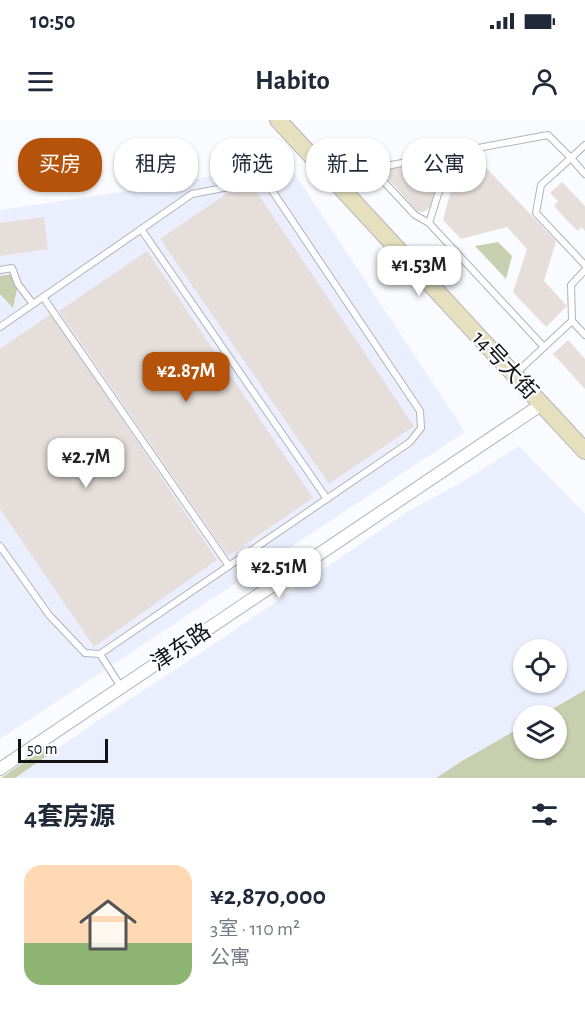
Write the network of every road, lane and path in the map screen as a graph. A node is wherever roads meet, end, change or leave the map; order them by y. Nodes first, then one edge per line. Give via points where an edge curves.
1 (278, 120) edge
2 (585, 145) edge
3 (486, 147) edge
4 (571, 158) junction
5 (402, 163) edge
6 (585, 174) edge
7 (439, 192) edge
8 (429, 223) junction
9 (141, 229) junction
10 (585, 265) edge
11 (0, 270) edge
12 (585, 270) edge
13 (43, 297) junction
14 (33, 304) junction
15 (572, 321) junction
16 (0, 327) edge
17 (585, 335) edge
18 (544, 347) junction
19 (514, 375) junction
20 (542, 404) junction
21 (585, 451) edge
22 (327, 499) junction
23 (0, 546) edge
24 (229, 566) junction
25 (100, 654) junction
26 (121, 687) junction
27 (0, 769) edge

1 - 19 street, 14号大街
2 - 4 lane
3 - 4 lane via 548,135
4 - 6 lane
4 - 10 lane via 541,184 536,213
5 - 8 lane via 372,169 415,215
7 - 8 lane
8 - 18 lane
9 - 13 lane
9 - 22 lane
9 - 22 lane via 192,194 265,180 420,411 421,428 410,442
11 - 14 lane via 12,268
12 - 15 lane via 571,285
13 - 14 lane
13 - 24 lane
14 - 16 lane
15 - 17 lane
15 - 18 lane
18 - 19 lane
19 - 20 street, 14号大街
20 - 21 street, 14号大街
20 - 26 street, 津东路
22 - 24 lane
23 - 25 lane via 49,615 85,653
24 - 25 lane
25 - 26 lane
26 - 27 street, 津东路

